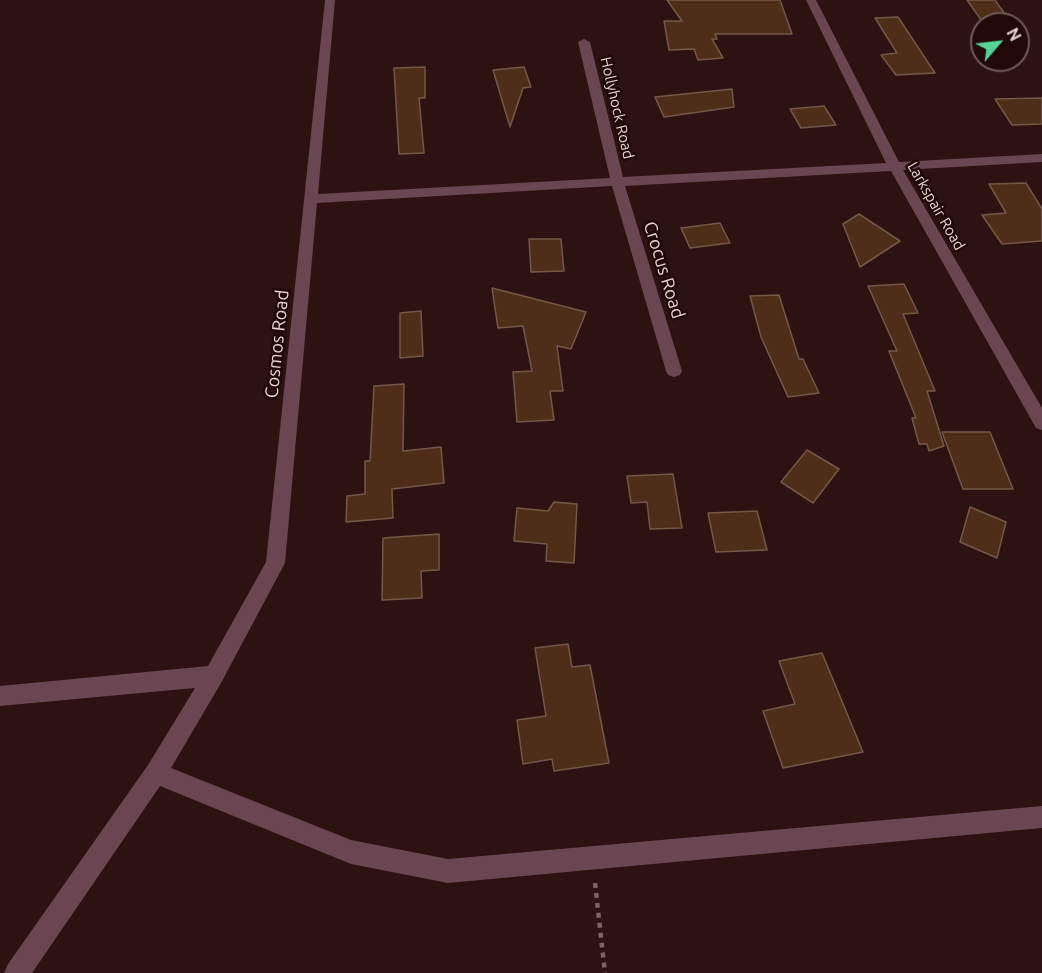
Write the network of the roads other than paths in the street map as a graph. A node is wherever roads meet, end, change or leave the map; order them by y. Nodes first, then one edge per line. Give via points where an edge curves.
1 (330, 0) edge
2 (812, 0) edge
3 (584, 42) dead end
4 (1042, 158) edge
5 (894, 165) junction
6 (617, 181) junction
7 (311, 199) junction
8 (674, 371) dead end
9 (1042, 423) edge
10 (214, 676) junction
11 (0, 696) edge
12 (156, 773) junction
13 (1042, 817) edge
14 (17, 973) edge

1 - 7 street, Cosmos Road
2 - 5 street, Larkspair Road
3 - 6 street, Hollyhock Road
4 - 5 street
5 - 6 street
5 - 9 street, Larkspair Road
6 - 7 street
6 - 8 street, Crocus Road
7 - 10 street, Cosmos Road via 275,563
10 - 11 street
10 - 12 street, Cosmos Road
12 - 13 street via 351,852 448,871
12 - 14 street, Cosmos Road

